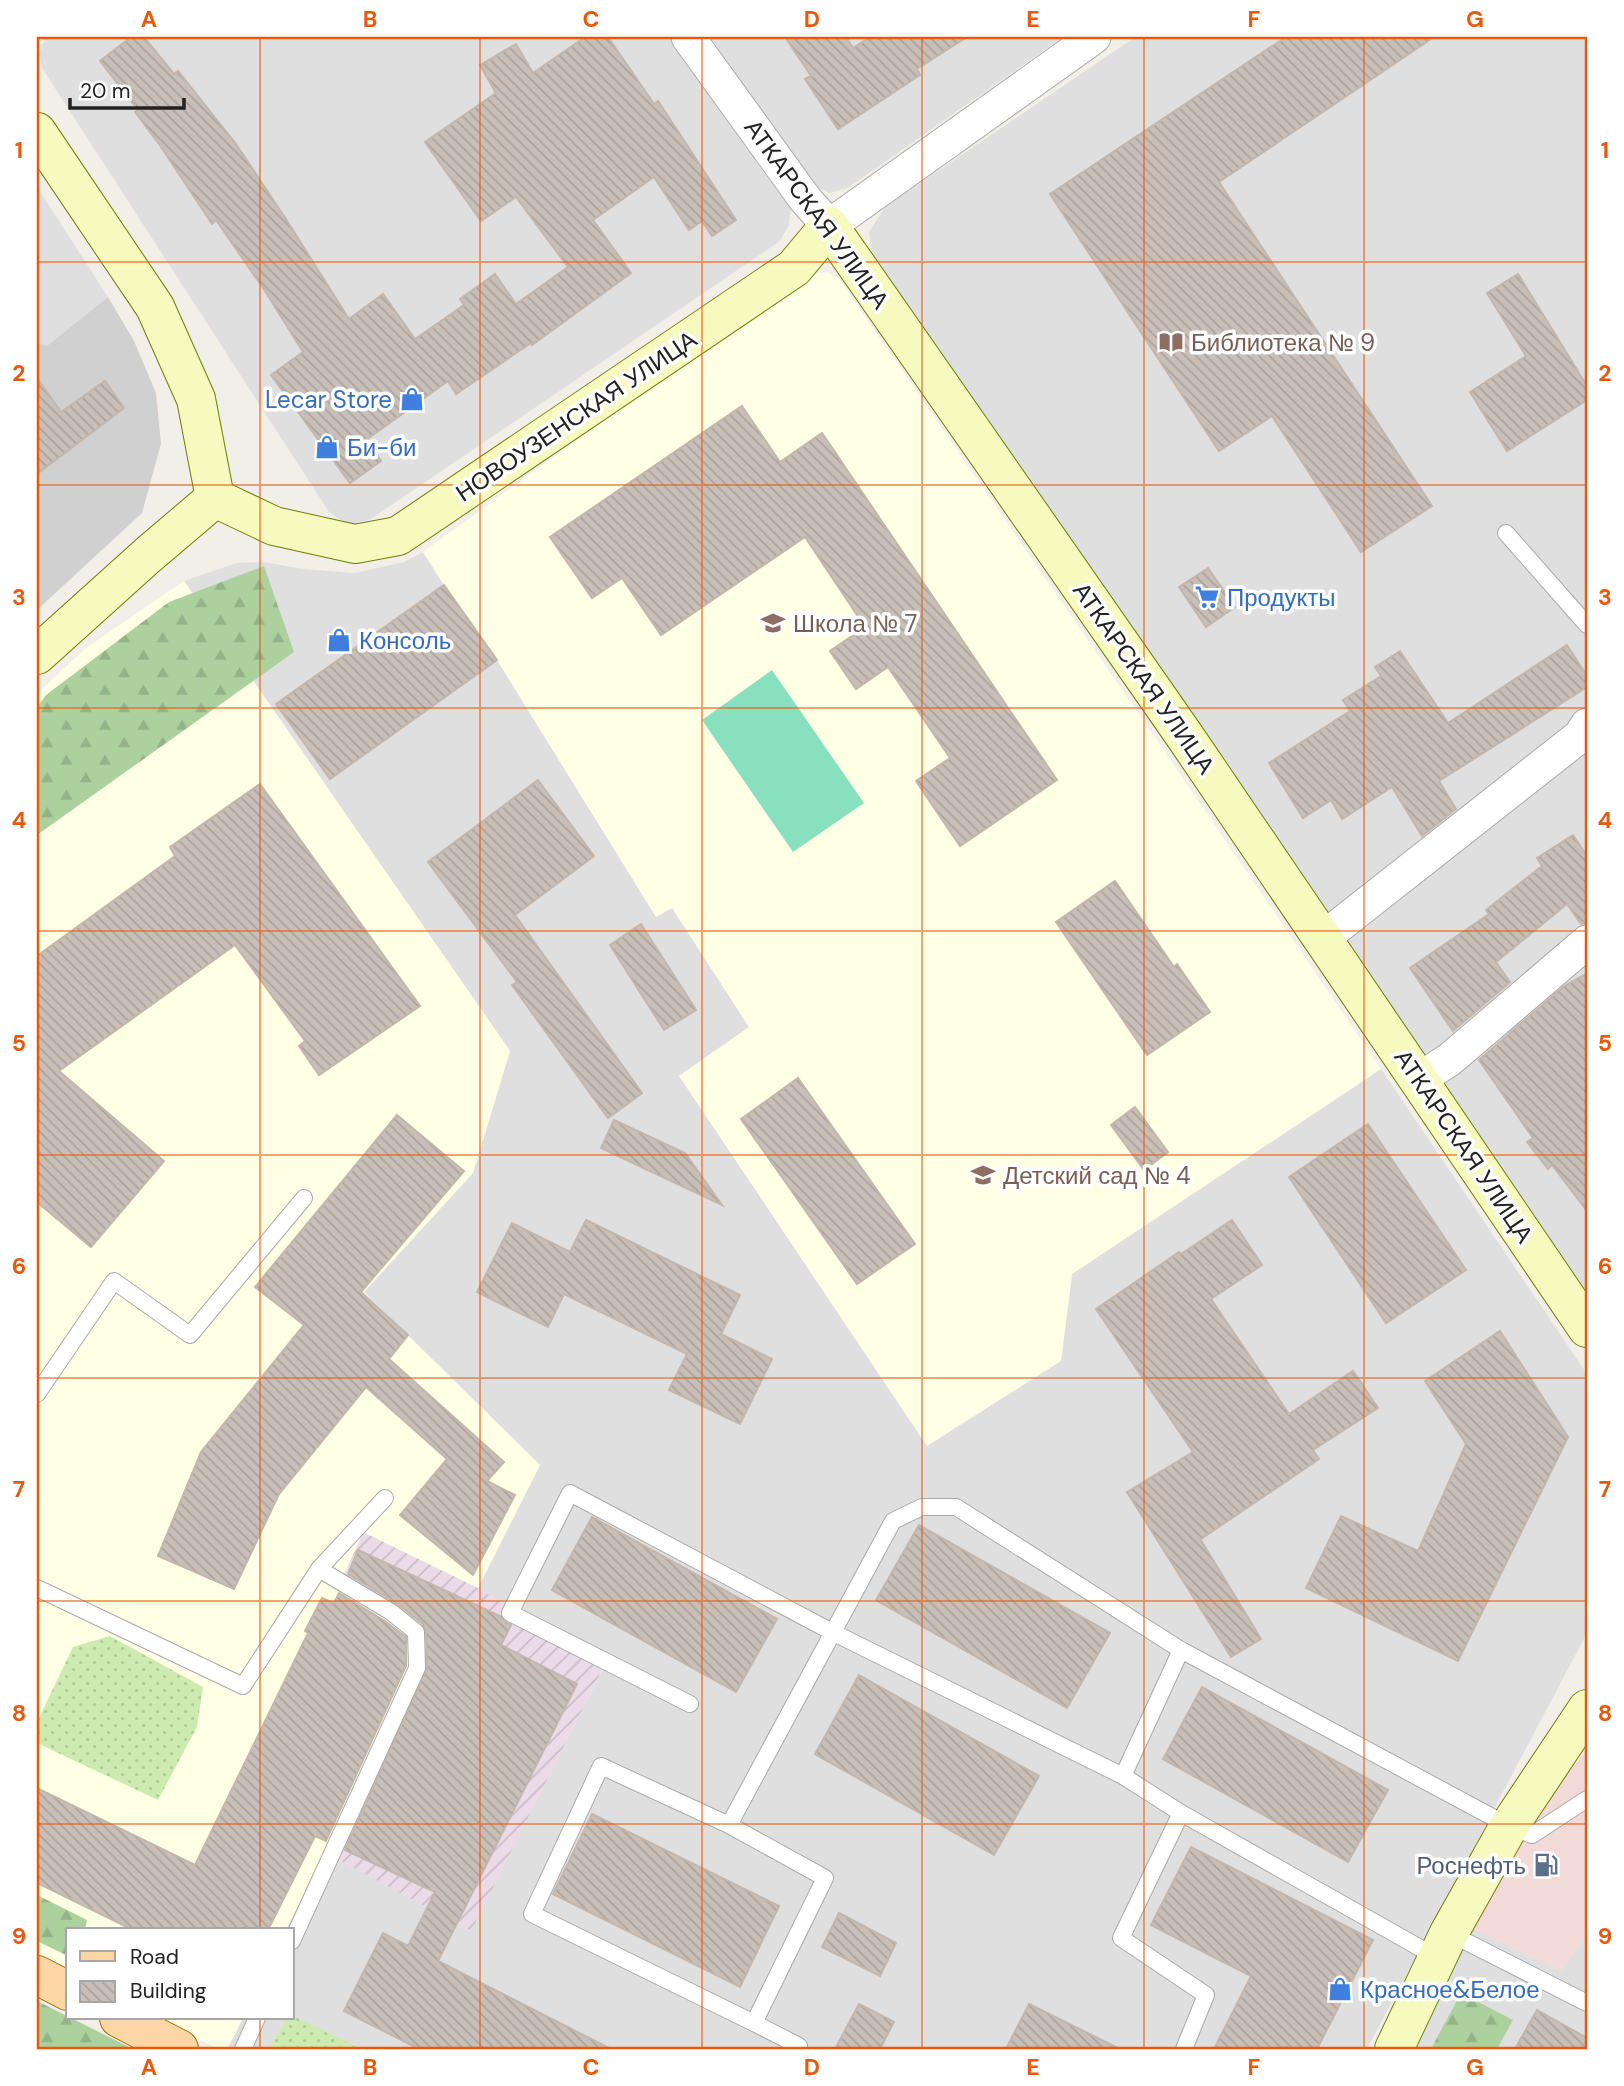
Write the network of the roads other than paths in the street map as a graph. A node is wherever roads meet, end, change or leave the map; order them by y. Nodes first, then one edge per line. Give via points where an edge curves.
1 (688, 37) edge
2 (1094, 37) edge
3 (37, 132) edge
4 (829, 226) junction
5 (215, 498) junction
6 (1506, 533) dead end
7 (1587, 625) edge
8 (37, 655) edge
9 (1587, 725) edge
10 (1322, 939) junction
11 (1587, 942) edge
12 (1419, 1079) junction
13 (303, 1198) dead end
14 (1587, 1328) edge
15 (37, 1394) edge
16 (384, 1497) dead end
17 (319, 1569) junction
18 (37, 1588) edge
19 (834, 1633) junction
20 (1181, 1650) junction
21 (690, 1704) dead end
22 (1587, 1709) edge
23 (1123, 1776) junction
24 (1587, 1799) edge
25 (1181, 1813) junction
26 (729, 1825) junction
27 (1509, 1826) junction
28 (294, 1937) edge
29 (1442, 1945) junction
30 (37, 1975) edge
31 (66, 1990) edge
32 (1587, 2003) edge
33 (123, 2020) edge
34 (256, 2020) edge
35 (754, 2023) junction
36 (799, 2046) dead end
37 (180, 2049) edge
38 (243, 2049) edge
39 (1184, 2049) edge
40 (1394, 2049) edge

1 - 4 street, АТКАРСКАЯ УЛИЦА
2 - 4 street, НОВОУЗЕНСКАЯ УЛИЦА
3 - 5 main road via 155,307 196,399
4 - 5 main road, НОВОУЗЕНСКАЯ УЛИЦА via 794,268 398,536 355,544 274,526
4 - 10 main road, АТКАРСКАЯ УЛИЦА
5 - 8 main road
6 - 7 lane
9 - 10 street via 1580,736
10 - 12 main road, АТКАРСКАЯ УЛИЦА
11 - 12 street via 1449,1060
12 - 14 main road, АТКАРСКАЯ УЛИЦА
13 - 15 lane via 190,1335 114,1281
16 - 17 lane
17 - 18 lane via 243,1686
17 - 28 lane via 416,1632 417,1668
19 - 20 lane via 893,1521 922,1507 956,1507
19 - 21 lane via 570,1493 510,1613
19 - 23 lane
19 - 26 lane
20 - 23 lane
20 - 27 lane
22 - 27 main road
23 - 25 lane
24 - 27 lane via 1532,1835
25 - 29 lane
25 - 39 lane via 1121,1938 1206,1995
26 - 35 lane via 825,1878
26 - 35 lane via 601,1766 532,1914
27 - 29 main road
29 - 32 lane
29 - 40 main road
30 - 31 main road
33 - 37 main road
34 - 38 lane
35 - 36 lane

